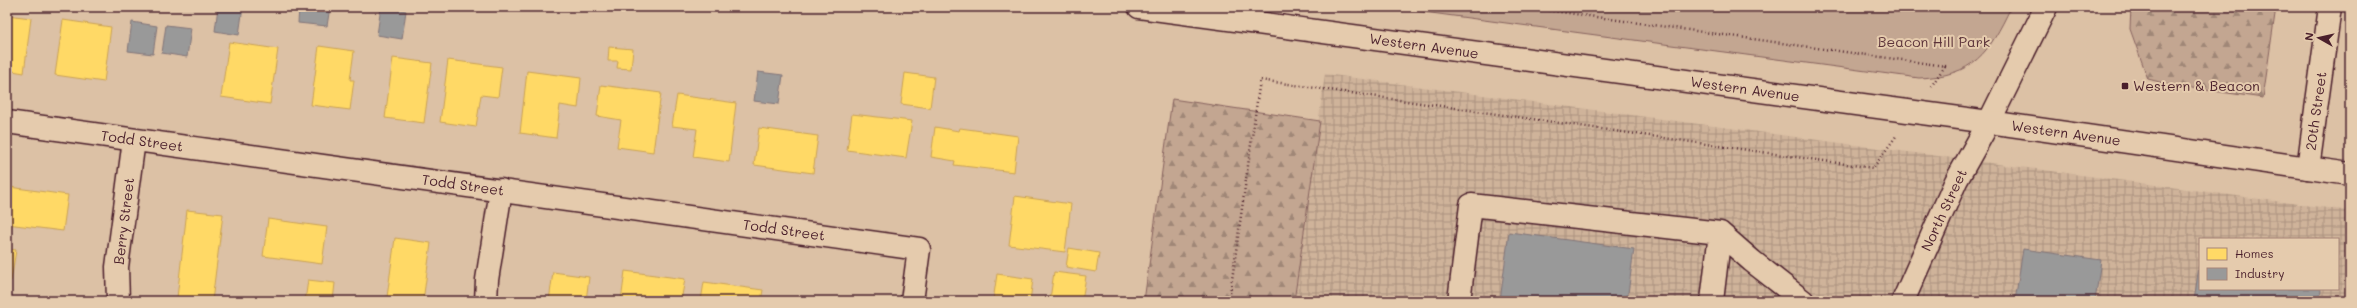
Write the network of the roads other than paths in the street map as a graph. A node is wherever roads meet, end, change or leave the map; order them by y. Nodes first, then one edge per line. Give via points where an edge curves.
1 (1139, 7) edge
2 (2046, 7) edge
3 (2330, 7) edge
4 (7, 122) edge
5 (1989, 122) junction
6 (134, 140) junction
7 (2308, 168) junction
8 (2350, 174) edge
9 (501, 190) junction
10 (1720, 233) junction
11 (118, 301) edge
12 (486, 301) edge
13 (912, 301) edge
14 (1459, 301) edge
15 (1712, 301) edge
16 (1803, 301) edge
17 (1903, 301) edge

1 - 5 street, Western Avenue
2 - 5 street, North Street
3 - 7 street, 20th Street
4 - 6 street, Todd Street
5 - 7 street, Western Avenue
5 - 17 street, North Street via 1956,181
6 - 9 street, Todd Street
6 - 11 street, Berry Street via 117,267
7 - 8 street, Western Avenue
9 - 12 street
9 - 13 street, Todd Street via 919,249
10 - 14 street via 1471,205
10 - 15 street
10 - 16 street

